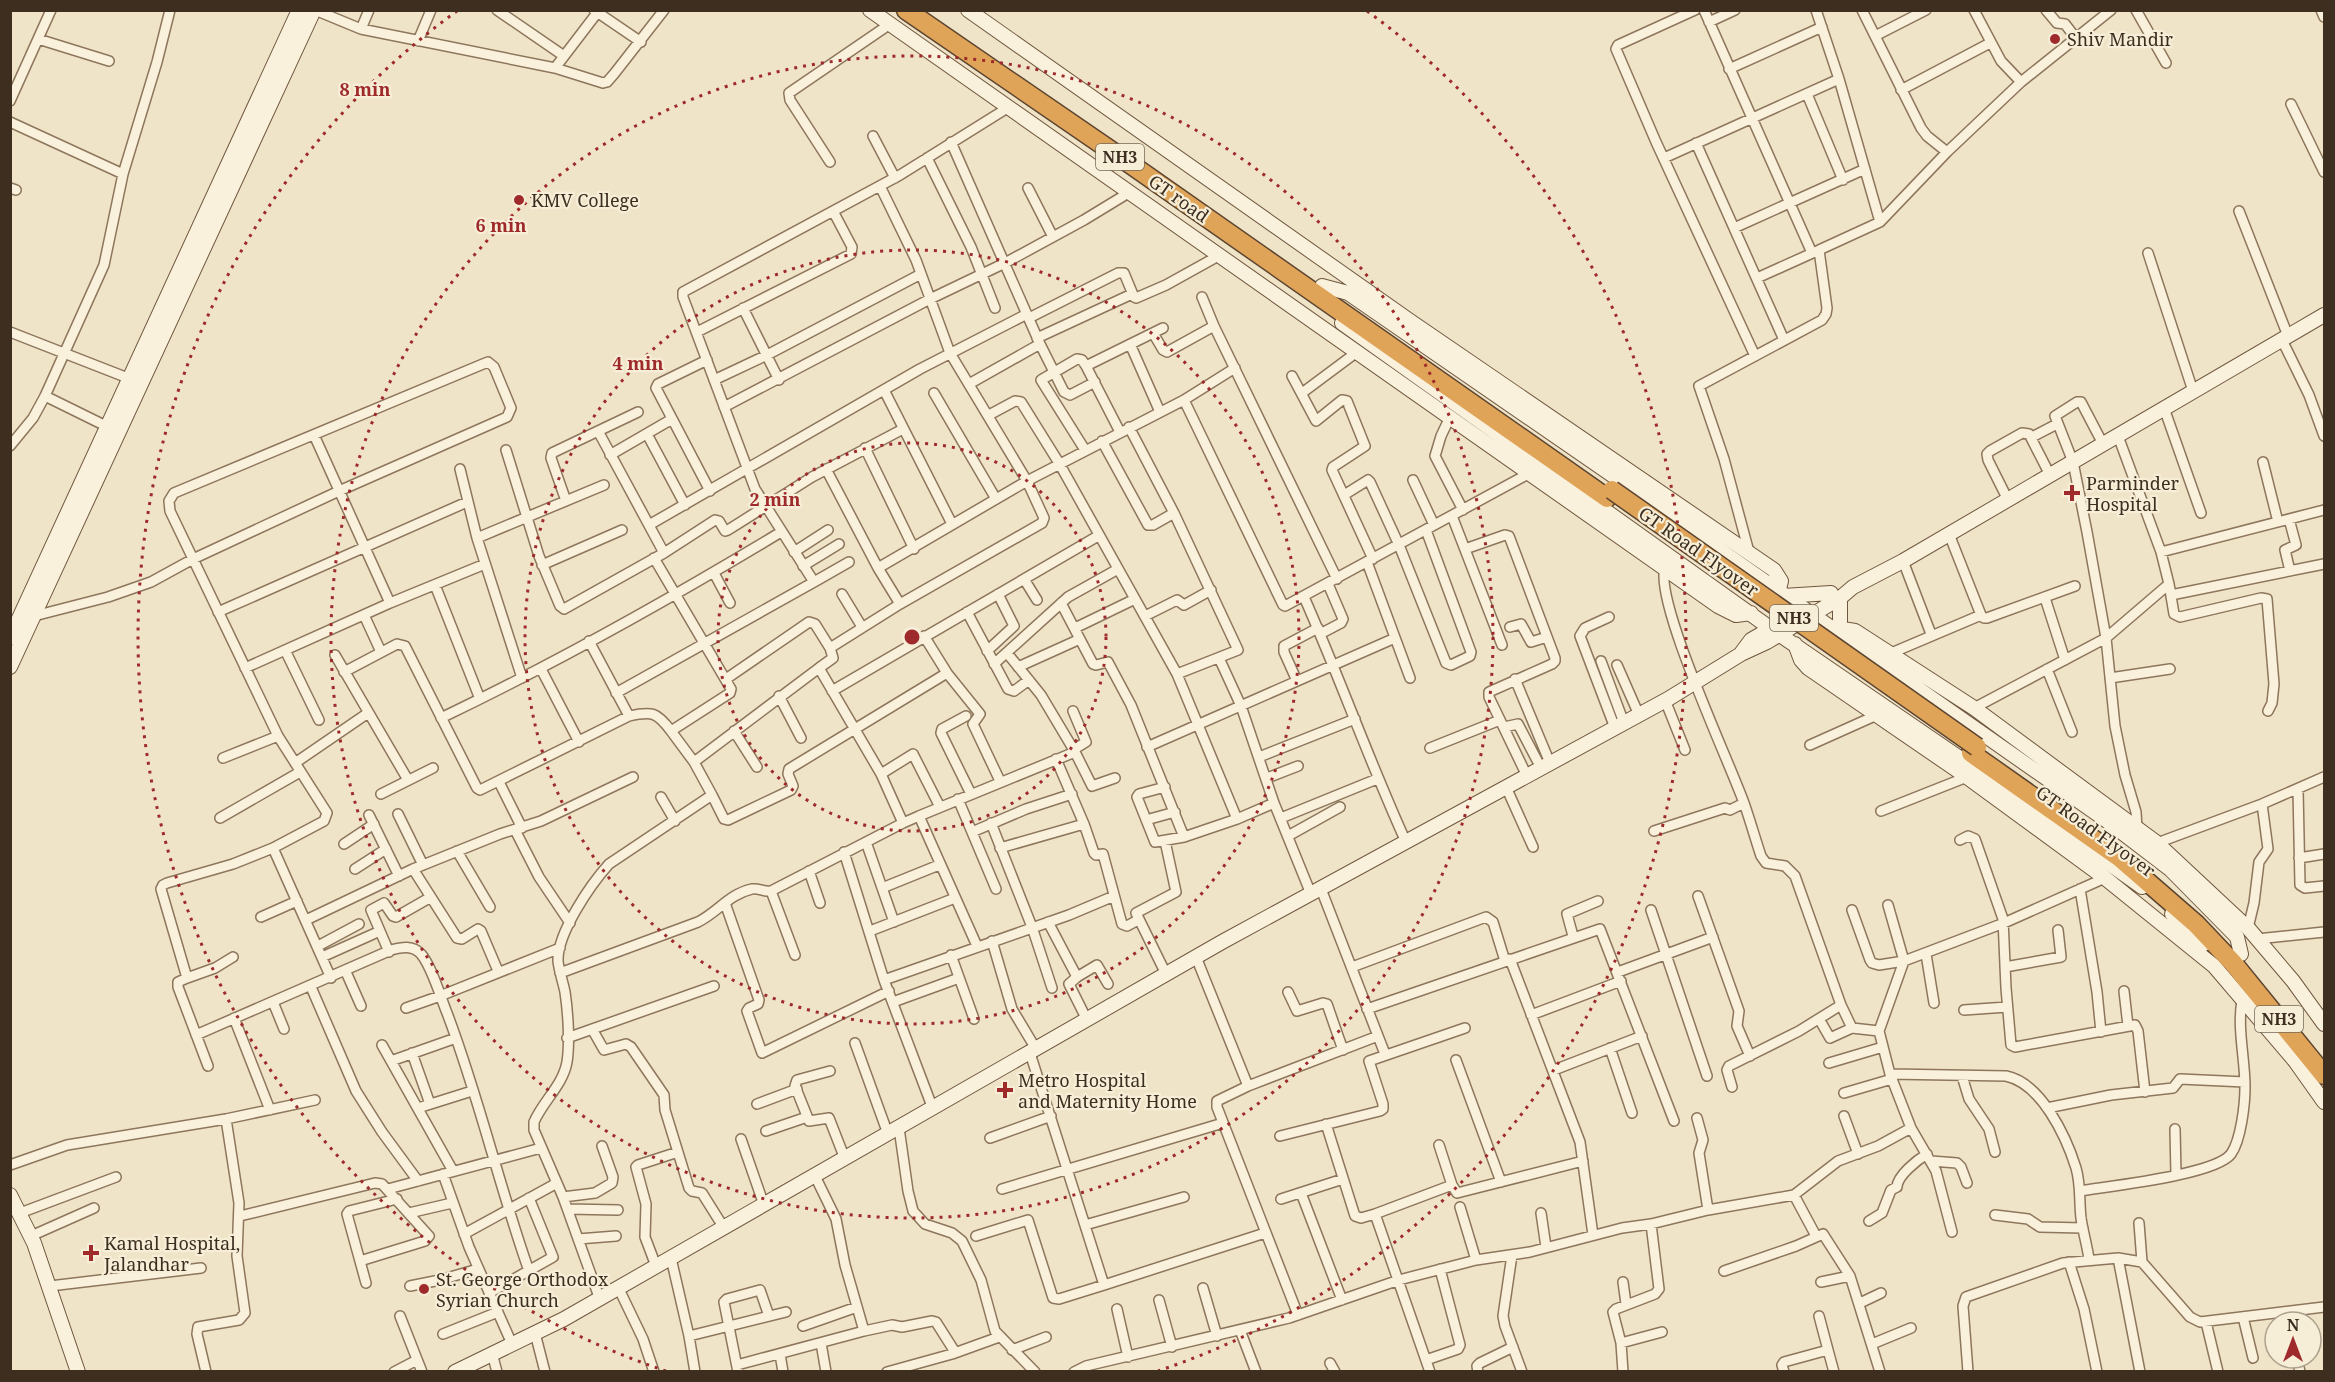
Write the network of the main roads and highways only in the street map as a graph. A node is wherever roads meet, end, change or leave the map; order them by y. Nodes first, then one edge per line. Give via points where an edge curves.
1 (918, 14) edge
2 (890, 17) edge
3 (1320, 291) joint
4 (2237, 959) junction
5 (2325, 1054) edge
6 (2325, 1075) edge

1 - 2 highway, GT road
1 - 3 highway, GT road / NH3
3 - 4 highway, GT Road Flyover / NH3, bridge via 1974,750 2127,849 2202,915
4 - 5 highway, NH3
4 - 6 highway, NH3

